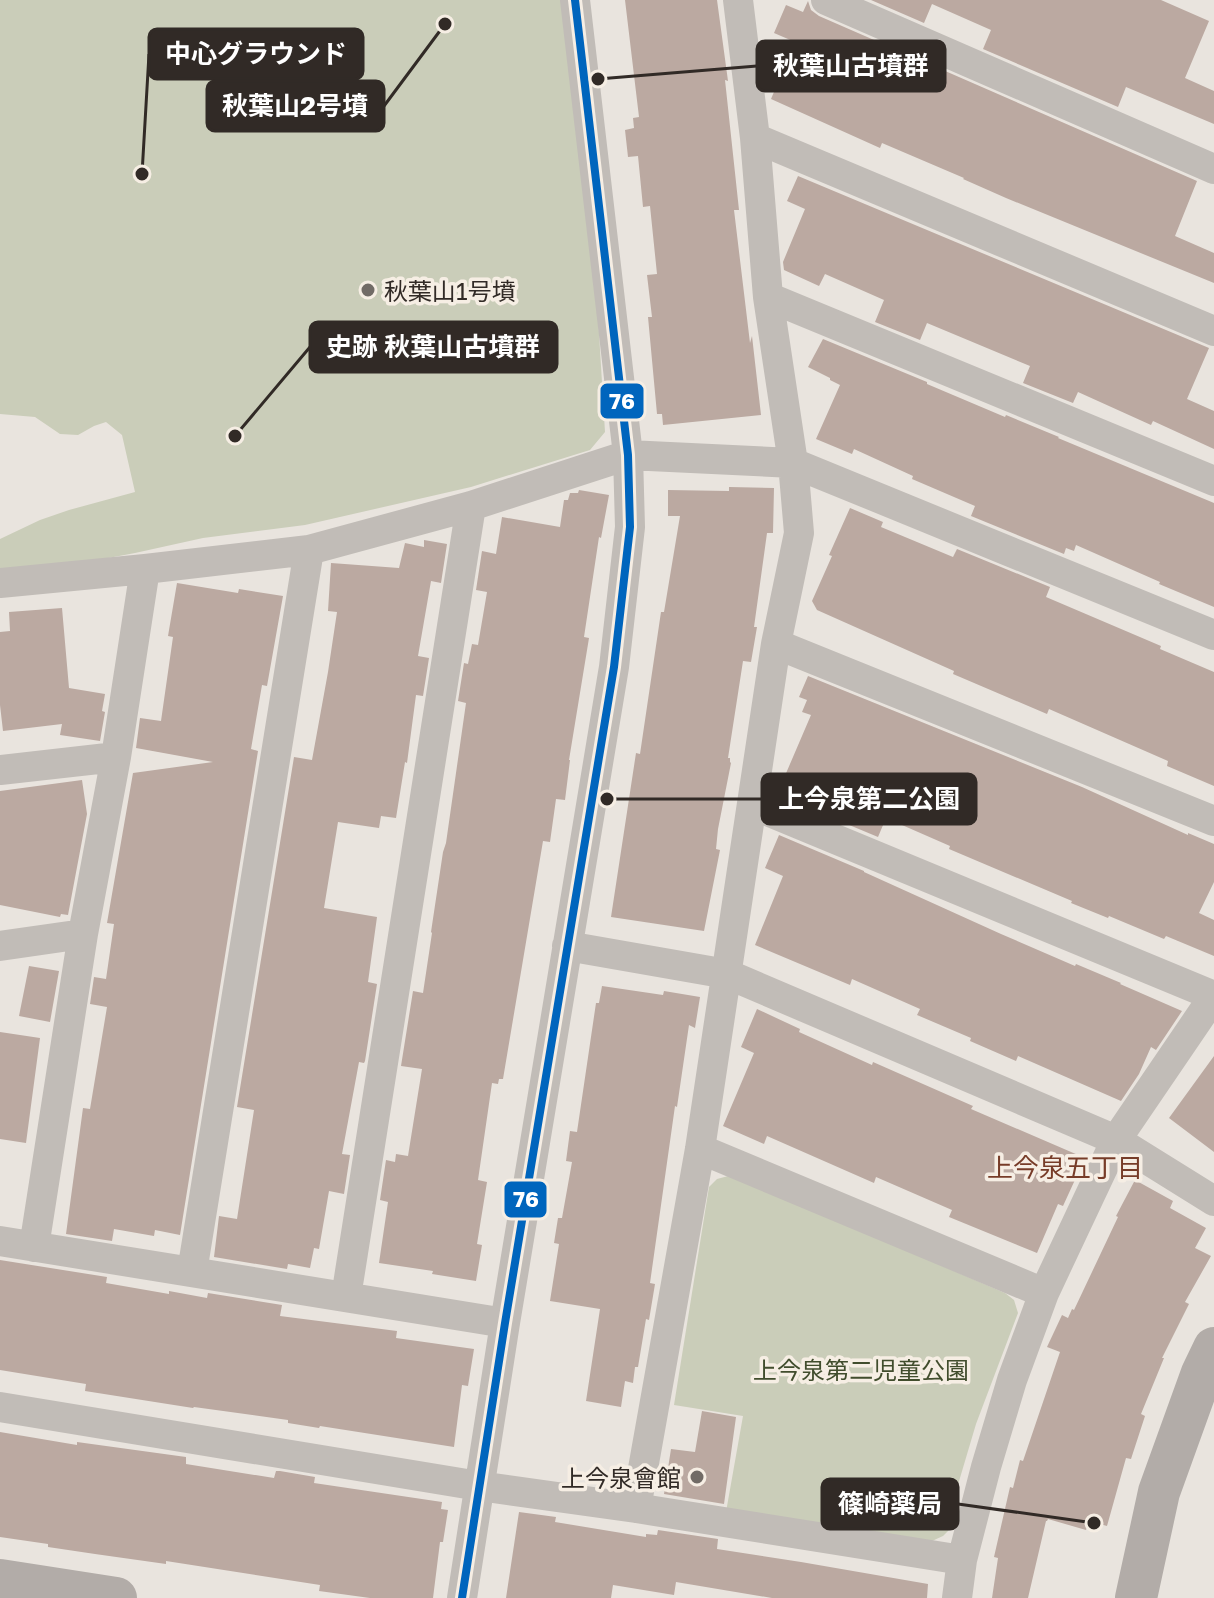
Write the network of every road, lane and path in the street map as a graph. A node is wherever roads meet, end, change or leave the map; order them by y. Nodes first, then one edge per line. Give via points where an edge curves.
1 (575, 0) edge
2 (738, 0) edge
3 (826, 0) edge
4 (755, 138) junction
5 (1214, 169) edge
6 (768, 297) junction
7 (1214, 331) edge
8 (628, 455) junction
9 (793, 463) junction
10 (1214, 481) edge
11 (471, 506) junction
12 (309, 550) junction
13 (145, 569) junction
14 (0, 583) edge
15 (1214, 635) edge
16 (776, 644) junction
17 (116, 757) junction
18 (0, 770) edge
19 (753, 805) junction
20 (1214, 821) edge
21 (83, 934) junction
22 (0, 946) edge
23 (567, 946) junction
24 (727, 974) junction
25 (1214, 996) edge
26 (1116, 1140) junction
27 (700, 1149) junction
28 (1214, 1201) edge
29 (0, 1241) edge
30 (34, 1247) junction
31 (192, 1272) junction
32 (1044, 1293) junction
33 (346, 1297) junction
34 (505, 1323) junction
35 (1214, 1348) edge
36 (0, 1407) edge
37 (479, 1486) junction
38 (636, 1508) junction
39 (962, 1560) junction
40 (0, 1580) edge
41 (116, 1598) edge
42 (462, 1598) edge
43 (957, 1598) edge
44 (1136, 1598) edge

1 - 8 street
2 - 4 street
3 - 5 street
4 - 6 street
4 - 7 street
6 - 9 street
6 - 10 street
8 - 9 street
8 - 11 street
8 - 23 street via 630,527 614,667
9 - 15 street
9 - 16 street via 799,533
11 - 12 street
11 - 33 street
12 - 13 street
12 - 31 street
13 - 14 street
13 - 17 street
16 - 19 street
16 - 20 street
17 - 18 street
17 - 21 street
19 - 24 street
19 - 25 street
21 - 22 street
21 - 30 street
23 - 24 street
23 - 34 street
24 - 26 street
24 - 27 street
25 - 26 street
26 - 28 street
26 - 32 street
27 - 32 street
27 - 38 street
29 - 30 street
30 - 31 street
31 - 33 street
32 - 39 street via 1012,1380
33 - 34 street
34 - 37 street
35 - 44 street via 1159,1492
36 - 37 street
37 - 38 street
37 - 42 street
38 - 39 street
39 - 43 street
40 - 41 street

